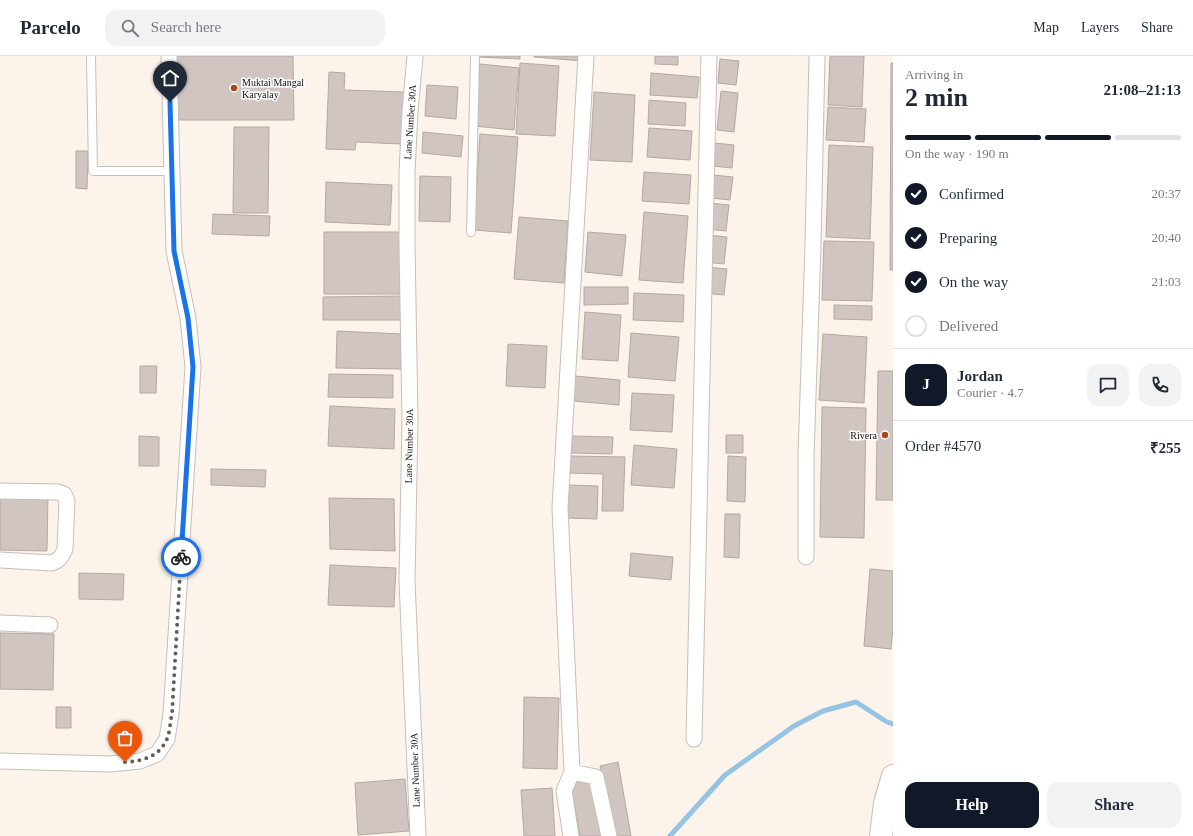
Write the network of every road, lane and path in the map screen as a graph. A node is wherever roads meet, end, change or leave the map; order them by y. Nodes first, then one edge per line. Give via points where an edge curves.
1 (91, 56) edge
2 (169, 56) edge
3 (415, 56) edge
4 (475, 56) edge
5 (586, 56) edge
6 (709, 56) edge
7 (817, 56) edge
8 (172, 170) junction
9 (471, 232) dead end
10 (0, 491) edge
11 (806, 557) dead end
12 (0, 560) edge
13 (0, 622) edge
14 (50, 625) dead end
15 (694, 739) dead end
16 (0, 761) edge
17 (572, 772) junction
18 (893, 777) edge
19 (418, 836) edge
20 (571, 836) edge
21 (609, 836) edge
22 (881, 836) edge

1 - 8 lane via 93,171
2 - 8 street
3 - 19 street, Lane Number 30A via 407,172 410,420 407,581
4 - 9 lane
5 - 17 street via 560,508
6 - 15 street
7 - 11 street via 806,456
8 - 16 street via 174,251 188,318 193,367 172,714 167,739 157,754 140,761 110,764
10 - 12 street via 58,492 64,494 67,501 65,549 58,561 52,563
13 - 14 street
17 - 20 street via 564,791
17 - 21 street via 596,777
18 - 22 street via 885,803

